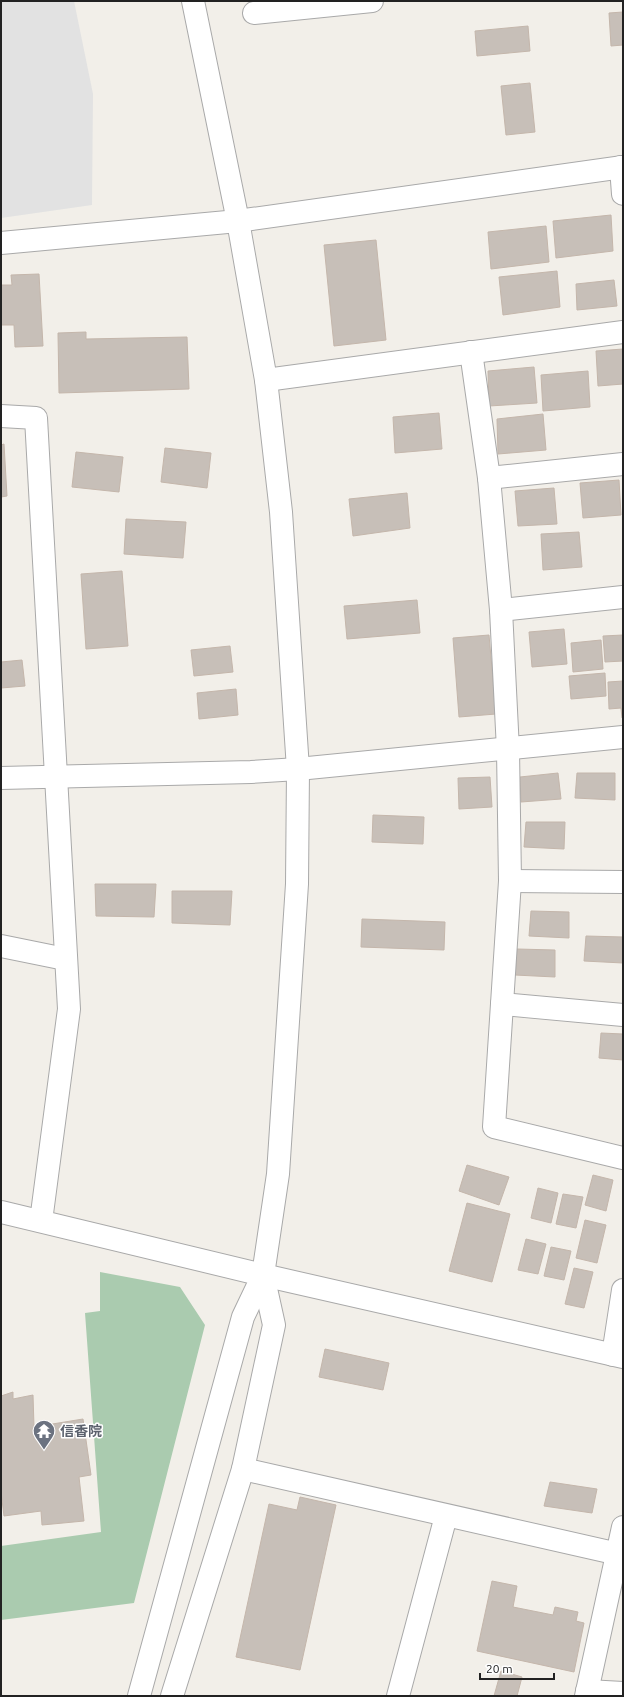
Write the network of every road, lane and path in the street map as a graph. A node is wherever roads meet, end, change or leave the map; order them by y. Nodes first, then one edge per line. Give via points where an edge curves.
1 (193, 1) edge
2 (372, 1) edge
3 (254, 13) dead end
4 (622, 167) edge
5 (623, 194) edge
6 (238, 221) junction
7 (1, 243) edge
8 (623, 332) edge
9 (471, 352) junction
10 (266, 380) junction
11 (1, 416) edge
12 (623, 464) edge
13 (490, 478) junction
14 (623, 597) edge
15 (501, 610) junction
16 (623, 737) edge
17 (508, 750) junction
18 (298, 769) junction
19 (56, 776) junction
20 (1, 778) edge
21 (510, 881) junction
22 (623, 882) edge
23 (1, 946) edge
24 (65, 959) junction
25 (502, 1004) junction
26 (623, 1015) edge
27 (623, 1158) edge
28 (1, 1212) edge
29 (41, 1221) junction
30 (263, 1275) junction
31 (623, 1290) edge
32 (618, 1356) edge
33 (243, 1469) junction
34 (446, 1516) junction
35 (623, 1527) edge
36 (620, 1555) edge
37 (586, 1693) edge
38 (623, 1693) edge
39 (140, 1696) edge
40 (172, 1696) edge
41 (398, 1696) edge

1 - 6 street
2 - 3 street
4 - 5 street
4 - 6 street
6 - 7 street
6 - 10 street
8 - 9 street
9 - 10 street
9 - 13 street
10 - 18 street via 281,512
11 - 19 street via 36,418
12 - 13 street
13 - 15 street
14 - 15 street
15 - 17 street
16 - 17 street
17 - 18 street
17 - 21 street
18 - 19 street
18 - 30 street via 298,884 278,1174
19 - 20 street
19 - 24 street
21 - 22 street
21 - 25 street
23 - 24 street
24 - 29 street via 69,1009
25 - 26 street
25 - 27 street via 494,1127
28 - 29 street
29 - 30 street
30 - 32 street
30 - 33 street via 274,1325
30 - 39 street via 243,1317
31 - 32 street
33 - 34 street
33 - 40 street
34 - 36 street
34 - 41 street
35 - 36 street
36 - 37 street
37 - 38 street

